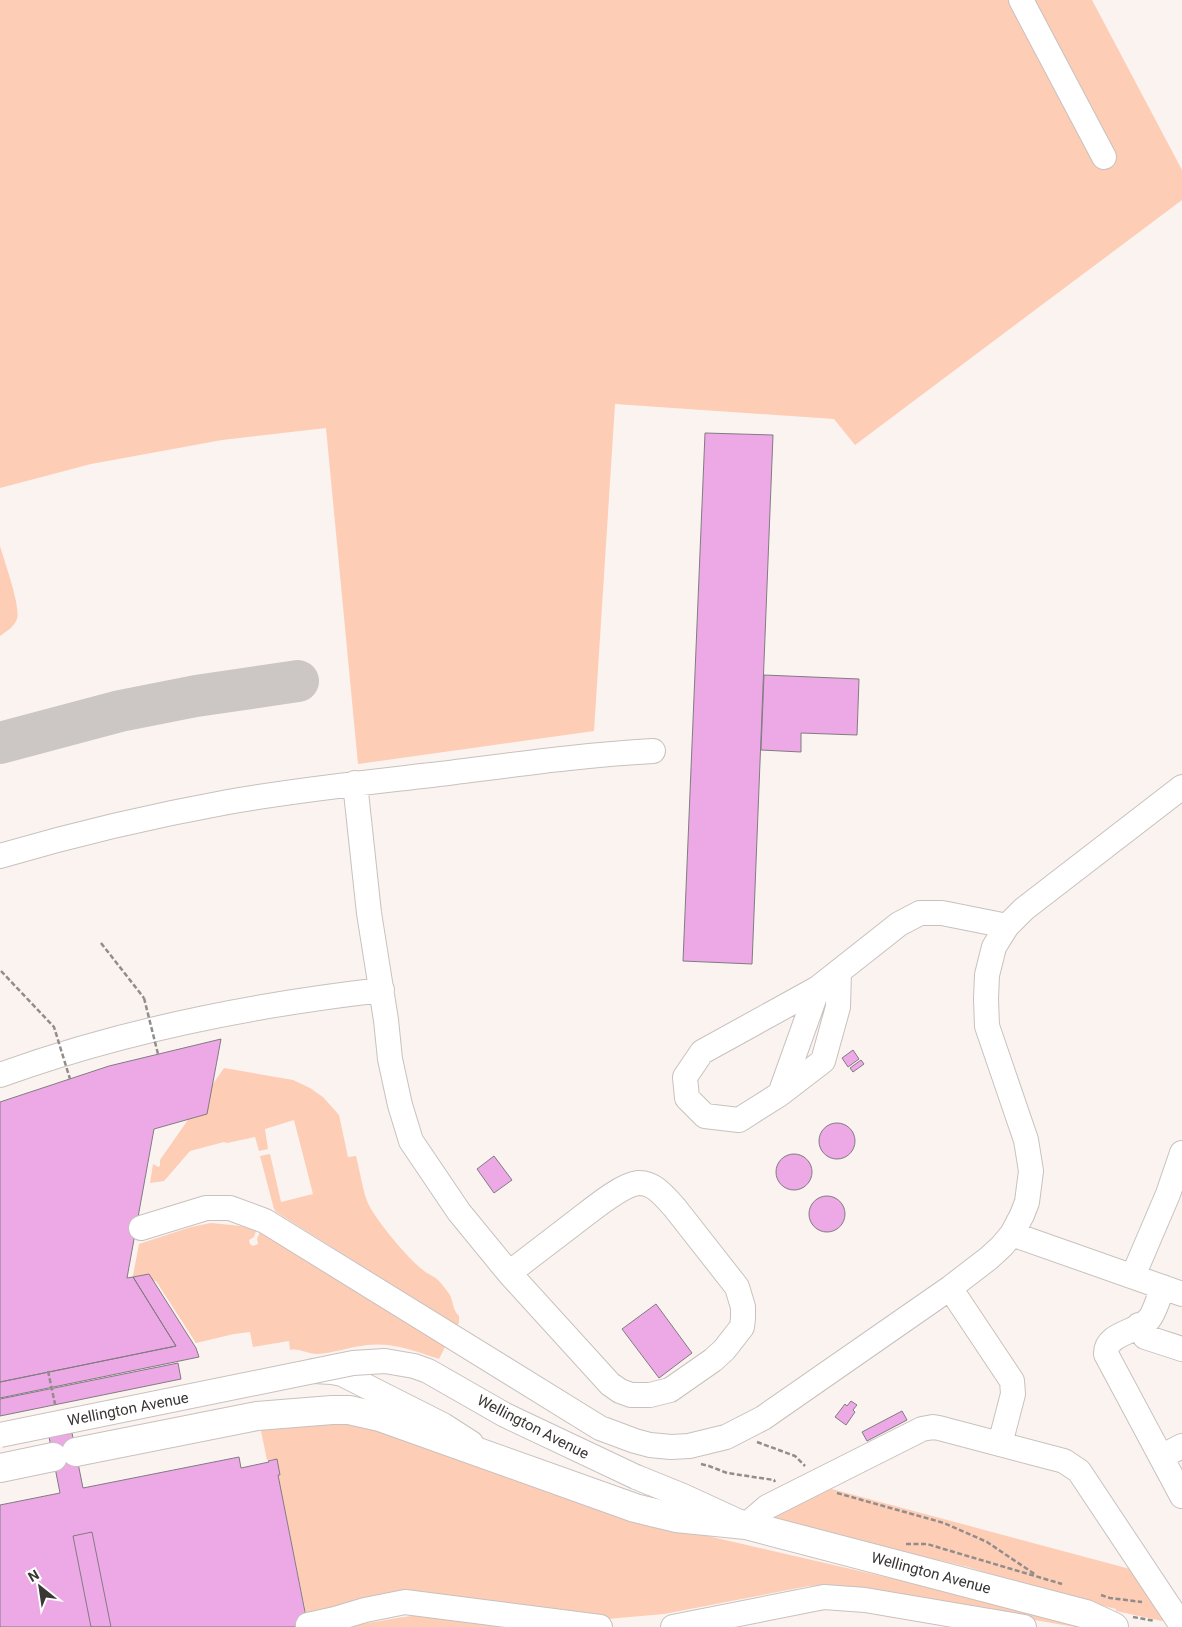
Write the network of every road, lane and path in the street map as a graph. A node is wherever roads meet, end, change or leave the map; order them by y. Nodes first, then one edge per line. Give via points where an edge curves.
1 (1021, 0) edge
2 (1104, 157) dead end
3 (653, 751) dead end
4 (355, 783) junction
5 (1182, 788) edge
6 (0, 856) edge
7 (1007, 926) junction
8 (101, 943) dead end
9 (1, 971) edge
10 (839, 972) junction
11 (818, 988) junction
12 (382, 990) junction
13 (158, 1054) dead end
14 (0, 1075) edge
15 (70, 1079) dead end
16 (780, 1094) junction
17 (1182, 1153) edge
18 (141, 1228) dead end
19 (1012, 1234) junction
20 (509, 1273) junction
21 (1133, 1276) junction
22 (950, 1288) junction
23 (1172, 1290) edge
24 (1139, 1325) junction
25 (1182, 1349) edge
26 (0, 1430) edge
27 (0, 1435) edge
28 (726, 1437) junction
29 (1000, 1444) junction
30 (1182, 1446) edge
31 (1161, 1457) junction
32 (493, 1458) junction
33 (700, 1464) dead end
34 (0, 1468) edge
35 (819, 1481) junction
36 (1182, 1496) edge
37 (784, 1499) junction
38 (746, 1525) junction
39 (903, 1544) dead end
40 (1038, 1577) junction
41 (1065, 1585) dead end
42 (1049, 1586) dead end
43 (1101, 1596) dead end
44 (1162, 1596) junction
45 (1121, 1622) edge
46 (1180, 1623) edge
47 (308, 1624) dead end
48 (682, 1626) edge
49 (600, 1627) edge
50 (1024, 1627) edge

1 - 2 street
3 - 4 street
4 - 6 street via 166,814
4 - 12 street via 369,913
5 - 7 street via 1024,909
7 - 10 street via 942,913 920,913 899,924
7 - 19 street via 994,947 986,999 987,1026 1026,1140 1031,1171 1027,1202
8 - 13 path, bridge via 144,998
9 - 15 path, bridge via 54,1027
10 - 11 street
10 - 16 street via 838,1007 824,1060
11 - 16 street
11 - 16 street via 702,1052 685,1077 687,1098 705,1116 739,1120
12 - 14 street via 256,1007 176,1023 82,1047
12 - 20 street via 390,1059 411,1141 459,1212
17 - 21 street
18 - 28 street via 206,1208 230,1208 265,1221 600,1428 650,1445 671,1447
19 - 21 street
19 - 22 street via 989,1258
20 - 20 street via 610,1384 631,1395 670,1390 724,1350 742,1327 743,1307 737,1287 675,1208 649,1184 631,1184 607,1199
21 - 23 street
22 - 28 street via 763,1418
22 - 29 street via 1012,1381 1013,1394
23 - 24 street via 1149,1320
24 - 25 street via 1146,1337
24 - 31 street via 1110,1342 1106,1354
26 - 32 street, Wellington Avenue via 287,1372 322,1371 342,1374 443,1425
27 - 38 street, Wellington Avenue, bridge via 353,1363 385,1361 428,1371 505,1415
28 - 35 path via 754,1441 795,1456
29 - 35 street via 927,1427
29 - 44 street via 1064,1461 1079,1471
30 - 31 street
31 - 36 street
32 - 34 main road, Wellington Avenue via 380,1417 332,1410 256,1416
32 - 38 main road, Wellington Avenue via 643,1510 676,1518
33 - 37 path via 727,1473 774,1480
35 - 37 street
35 - 40 path via 828,1491 944,1523 979,1538
37 - 38 street
38 - 45 main road, Wellington Avenue
39 - 40 path via 927,1544
40 - 41 path
40 - 42 path
43 - 44 path via 1146,1603
44 - 46 street
45 - 46 path
47 - 49 street via 405,1602
48 - 50 street via 824,1597 865,1600

